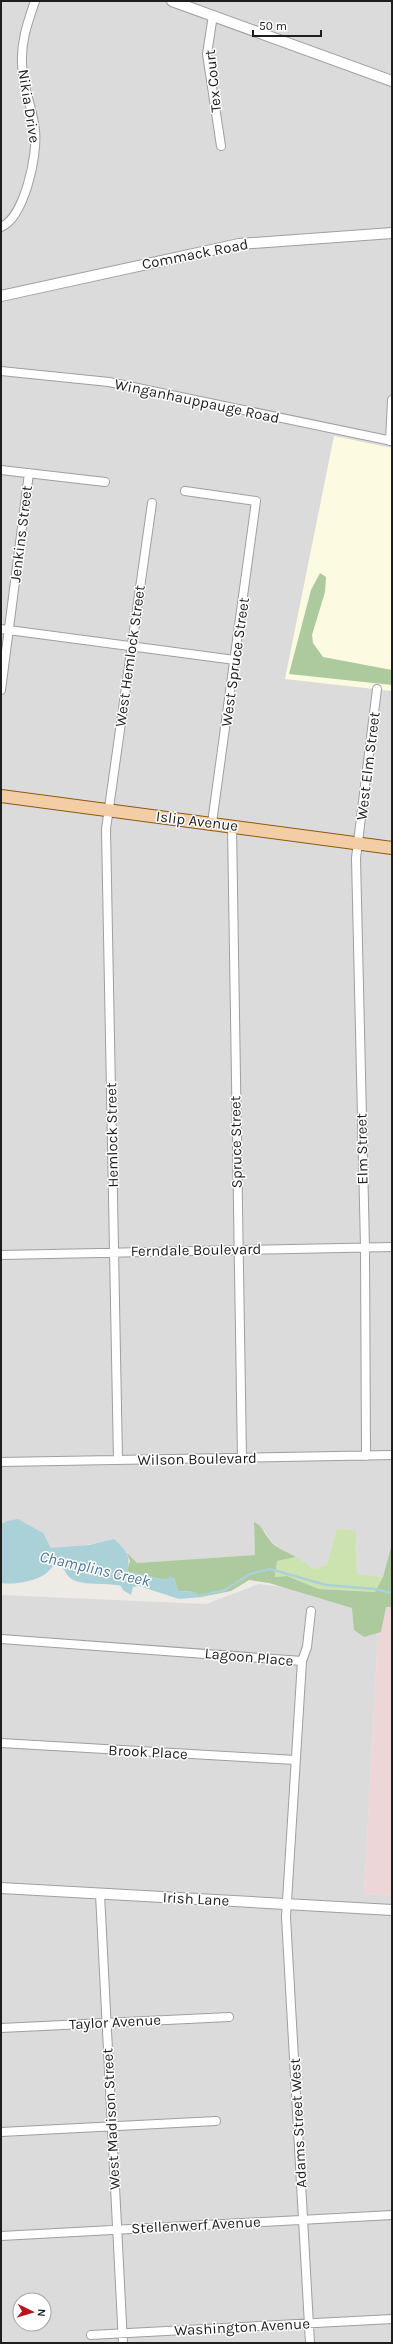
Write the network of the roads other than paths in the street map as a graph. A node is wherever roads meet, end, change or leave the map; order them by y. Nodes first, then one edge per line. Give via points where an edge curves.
1 (35, 1) edge
2 (172, 1) edge
3 (213, 15) junction
4 (392, 81) edge
5 (221, 146) dead end
6 (1, 227) edge
7 (392, 233) edge
8 (1, 296) edge
9 (1, 370) edge
10 (392, 400) edge
11 (391, 441) edge
12 (1, 470) edge
13 (29, 473) junction
14 (105, 482) dead end
15 (185, 491) dead end
16 (152, 503) dead end
17 (5, 629) edge
18 (132, 645) junction
19 (235, 660) junction
20 (1, 690) edge
21 (377, 690) dead end
22 (1, 796) edge
23 (109, 810) junction
24 (212, 823) junction
25 (232, 826) junction
26 (358, 843) junction
27 (392, 848) edge
28 (364, 1247) junction
29 (392, 1247) edge
30 (238, 1250) junction
31 (114, 1251) junction
32 (1, 1254) edge
33 (366, 1456) junction
34 (392, 1456) edge
35 (242, 1459) junction
36 (118, 1460) junction
37 (1, 1462) edge
38 (311, 1611) dead end
39 (1, 1639) edge
40 (302, 1661) junction
41 (1, 1743) edge
42 (295, 1760) junction
43 (1, 1888) edge
44 (100, 1894) junction
45 (287, 1904) junction
46 (392, 1910) edge
47 (229, 2017) dead end
48 (106, 2023) junction
49 (1, 2028) edge
50 (216, 2121) dead end
51 (112, 2127) junction
52 (1, 2132) edge
53 (392, 2215) edge
54 (303, 2220) junction
55 (117, 2229) junction
56 (1, 2236) edge
57 (392, 2319) edge
58 (308, 2323) junction
59 (122, 2333) junction
60 (91, 2336) dead end
61 (123, 2343) edge
62 (310, 2343) edge

1 - 6 street, Nikia Drive via 23,37 22,64 36,131 36,151 19,210 7,225
2 - 3 street
3 - 4 street
3 - 5 street, Tex Court via 207,54
7 - 8 street, Commack Road via 239,244
9 - 11 street, Winganhauppauge Road via 109,382
10 - 11 street
12 - 13 street
13 - 14 street
13 - 17 street, Jenkins Street
15 - 19 street, West Spruce Street via 256,501
16 - 18 street, West Hemlock Street
17 - 18 street
17 - 20 street, Jenkins Street
18 - 19 street
18 - 23 street, West Hemlock Street
19 - 24 street, West Spruce Street
21 - 26 street, West Elm Street
22 - 23 main road, Islip Avenue
23 - 24 main road, Islip Avenue
23 - 31 street, Hemlock Street via 106,829
24 - 25 main road, Islip Avenue
25 - 26 main road, Islip Avenue
25 - 30 street, Spruce Street
26 - 27 main road, Islip Avenue
26 - 28 street, Elm Street via 356,858
28 - 29 street, Ferndale Boulevard
28 - 30 street, Ferndale Boulevard
28 - 33 street, Elm Street
30 - 31 street, Ferndale Boulevard
30 - 35 street, Spruce Street
31 - 32 street, Ferndale Boulevard
31 - 36 street, Hemlock Street
33 - 34 street, Wilson Boulevard
33 - 35 street, Wilson Boulevard
35 - 36 street, Wilson Boulevard
36 - 37 street, Wilson Boulevard
38 - 40 street via 307,1647
39 - 40 street, Lagoon Place
40 - 42 street, Lagoon Place
41 - 42 street, Brook Place
42 - 45 street, Lagoon Place
43 - 44 street, Irish Lane
44 - 45 street, Irish Lane
44 - 48 street, West Madison Street
45 - 46 street, Irish Lane
45 - 54 street, Adams Street West
47 - 48 street, Taylor Avenue
48 - 49 street, Taylor Avenue
48 - 51 street, West Madison Street
50 - 51 street
51 - 52 street
51 - 55 street, West Madison Street
53 - 54 street, Stellenwerf Avenue
54 - 55 street, Stellenwerf Avenue
54 - 58 street, Adams Street West
55 - 56 street, Stellenwerf Avenue
55 - 59 street, West Madison Street
57 - 58 street, Washington Avenue
58 - 59 street, Washington Avenue
58 - 62 street, Adams Street West
59 - 60 street, Washington Avenue
59 - 61 street, West Madison Street

